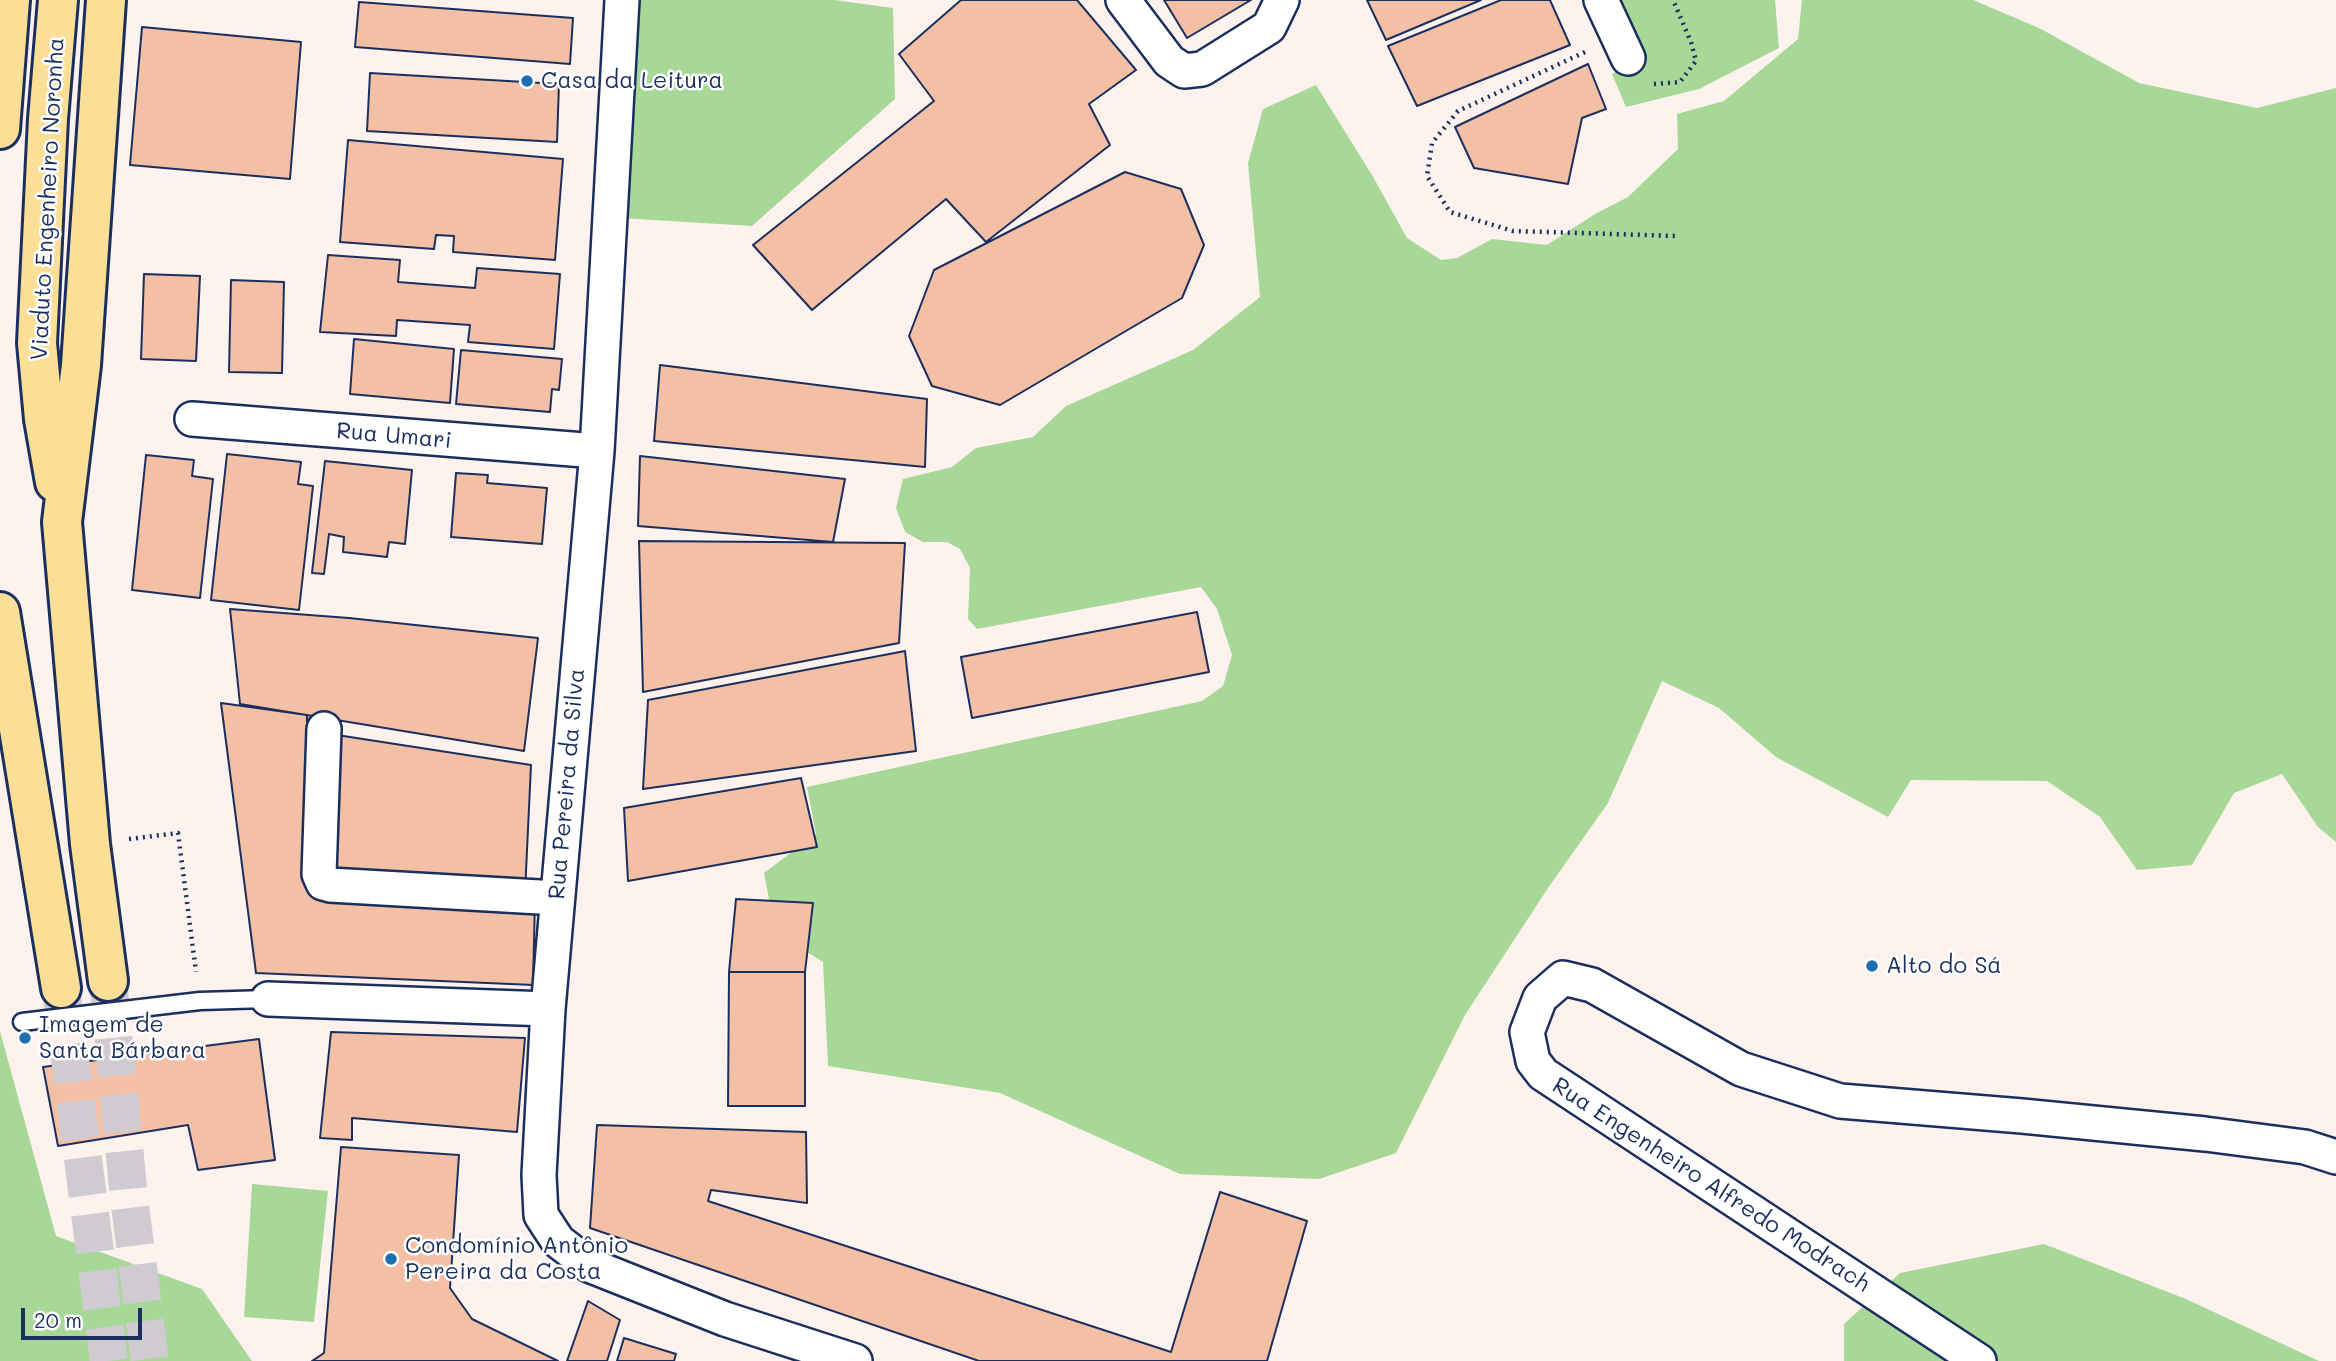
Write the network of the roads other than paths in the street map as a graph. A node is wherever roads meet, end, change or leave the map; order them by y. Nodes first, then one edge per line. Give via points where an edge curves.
1 (10, 0) edge
2 (58, 0) edge
3 (106, 0) edge
4 (622, 0) edge
5 (1123, 0) edge
6 (1282, 0) edge
7 (1601, 0) edge
8 (1628, 58) road end
9 (1, 114) edge
10 (0, 129) edge
11 (192, 419) dead end
12 (597, 452) junction
13 (62, 522) junction
14 (0, 612) edge
15 (324, 729) dead end
16 (557, 898) junction
17 (108, 981) tunnel mouth
18 (61, 988) tunnel mouth
19 (268, 999) joint
20 (548, 1009) junction
21 (22, 1022) dead end
22 (2336, 1157) edge
23 (855, 1361) edge
24 (1979, 1361) edge

1 - 9 main road
2 - 13 main road, Viaduto Engenheiro Noronha via 37,343 44,419
3 - 13 main road via 81,365
4 - 12 street, Rua Pereira da Silva
5 - 6 street via 1170,61 1184,71 1202,69 1269,27
7 - 8 street
9 - 10 main road
11 - 12 street, Rua Umari
12 - 16 street, Rua Pereira da Silva
13 - 17 main road via 90,844
14 - 18 main road
15 - 16 street via 319,874 323,883
16 - 20 street, Rua Pereira da Silva
19 - 20 street
19 - 21 lane via 200,1001
20 - 23 street, Rua Pereira da Silva via 539,1175 541,1215 558,1241 589,1265 725,1319
22 - 24 street, Rua Engenheiro Alfredo Modrach via 2305,1147 2205,1134 1840,1101 1741,1069 1592,985 1563,978 1540,998 1527,1032 1533,1061 1543,1074

